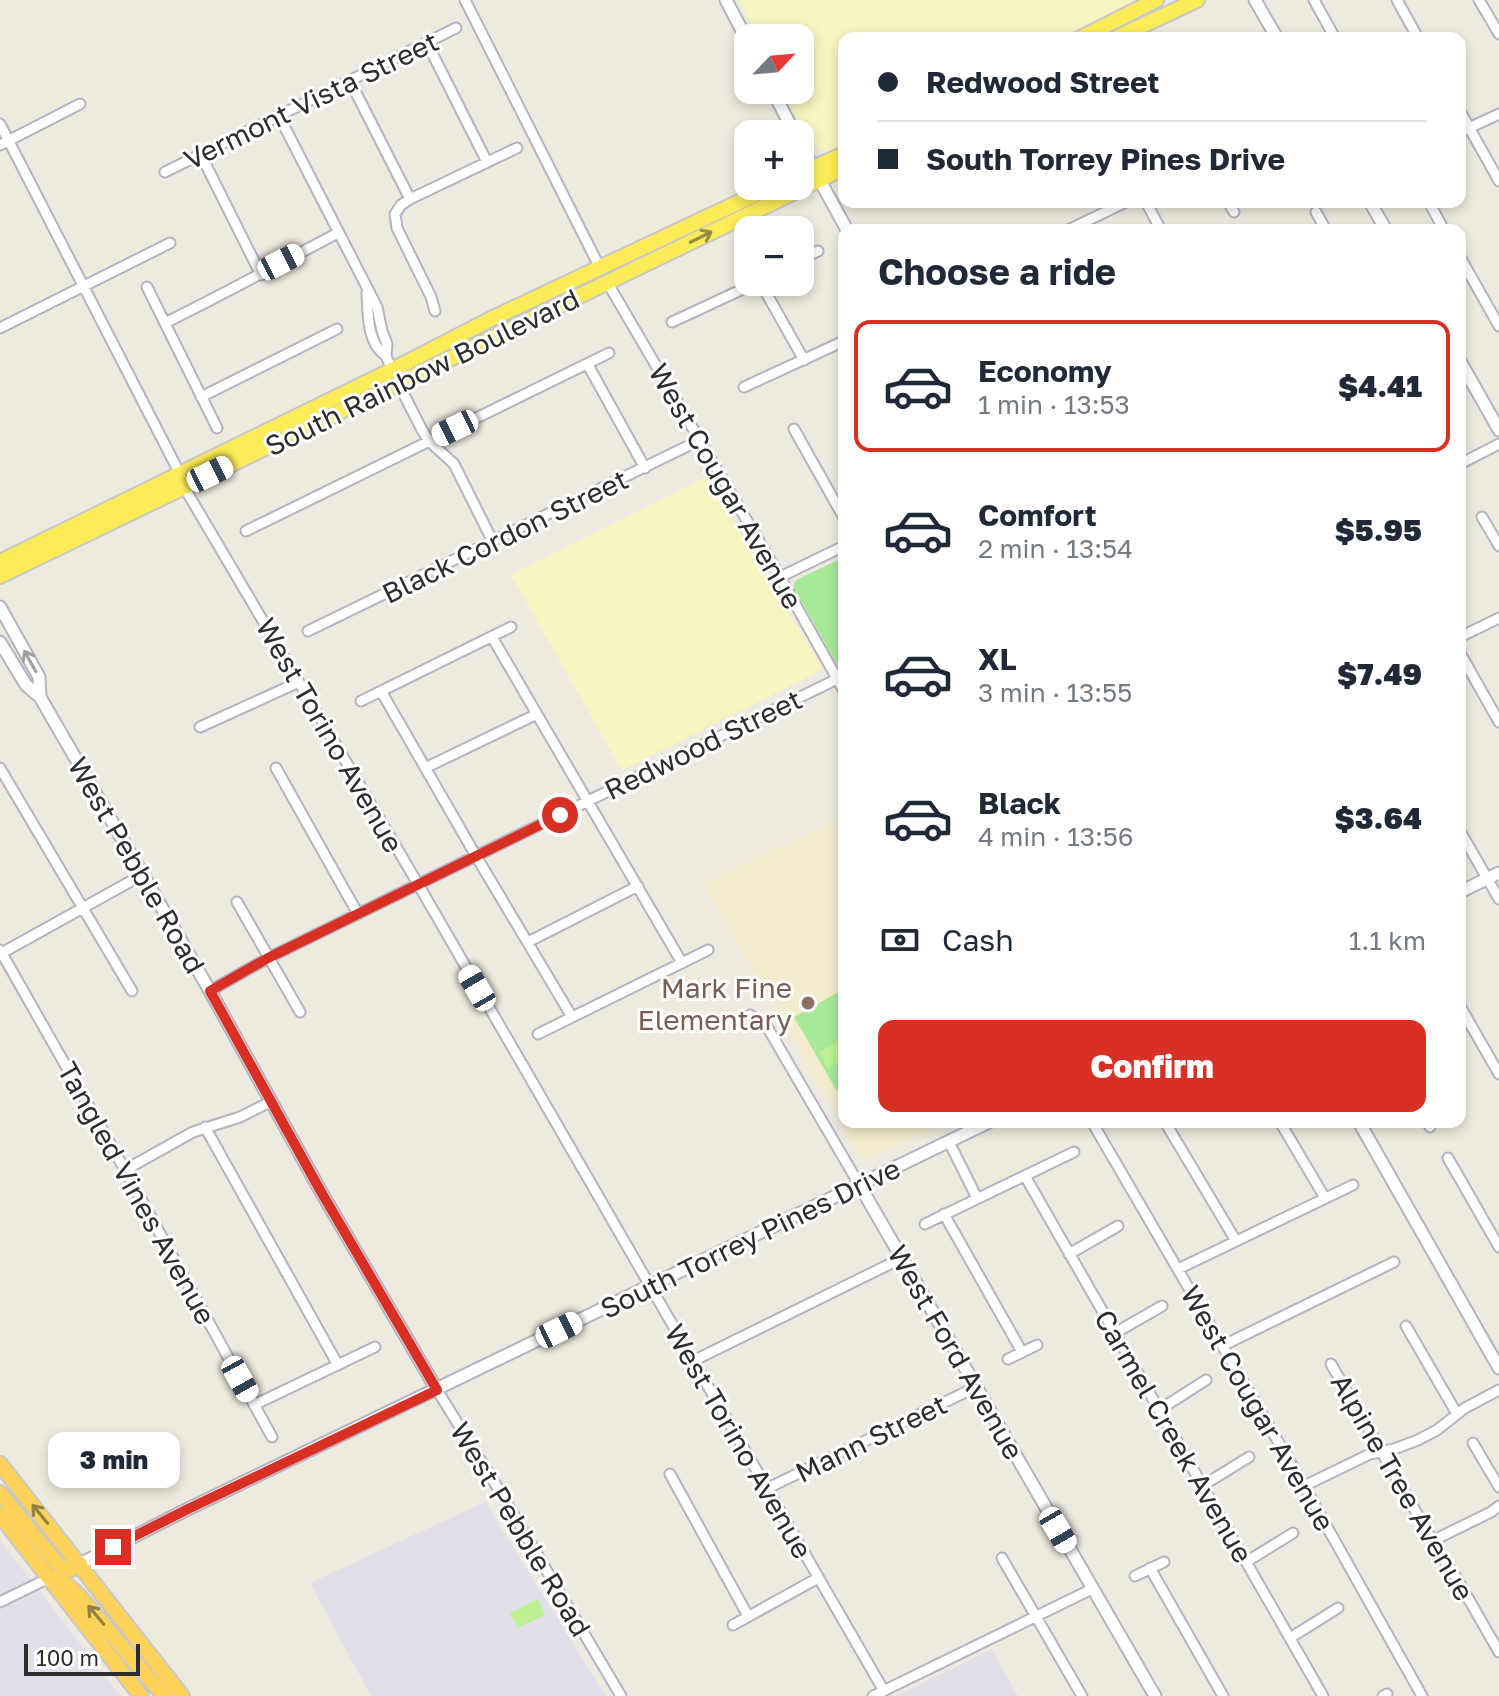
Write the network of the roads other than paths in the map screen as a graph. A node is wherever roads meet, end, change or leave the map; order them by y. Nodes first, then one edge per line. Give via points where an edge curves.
1 (465, 0) edge
2 (726, 0) edge
3 (1156, 0) edge
4 (1197, 0) edge
5 (1255, 0) edge
6 (1314, 0) edge
7 (1397, 0) edge
8 (1479, 0) edge
9 (1181, 5) edge
10 (739, 24) edge
11 (456, 28) dead end
12 (1095, 32) edge
13 (1128, 32) edge
14 (1274, 32) edge
15 (1332, 32) edge
16 (1415, 32) edge
17 (1499, 34) edge
18 (427, 43) junction
19 (350, 81) junction
20 (80, 104) dead end
21 (1499, 114) edge
22 (279, 116) junction
23 (0, 124) edge
24 (1466, 130) edge
25 (1466, 132) edge
26 (4, 143) edge
27 (517, 148) dead end
28 (201, 155) junction
29 (838, 158) edge
30 (487, 162) junction
31 (838, 169) edge
32 (165, 172) dead end
33 (814, 172) edge
34 (814, 173) edge
35 (814, 180) edge
36 (1499, 181) edge
37 (410, 199) junction
38 (743, 200) edge
39 (757, 200) edge
40 (1114, 208) edge
41 (1232, 208) edge
42 (1234, 212) dead end
43 (1316, 212) dead end
44 (843, 224) edge
45 (1083, 224) edge
46 (1323, 224) edge
47 (338, 233) junction
48 (170, 243) dead end
49 (818, 251) dead end
50 (814, 253) edge
51 (1466, 268) edge
52 (261, 275) junction
53 (604, 275) junction
54 (84, 286) junction
55 (147, 287) dead end
56 (734, 293) edge
57 (767, 296) edge
58 (435, 311) dead end
59 (672, 322) dead end
60 (165, 323) junction
61 (1499, 326) edge
62 (0, 328) edge
63 (337, 329) dead end
64 (838, 344) edge
65 (609, 353) dead end
66 (804, 360) junction
67 (588, 365) junction
68 (392, 370) junction
69 (1466, 379) edge
70 (744, 387) dead end
71 (201, 397) junction
72 (217, 428) dead end
73 (794, 429) dead end
74 (1499, 430) edge
75 (700, 440) junction
76 (429, 441) junction
77 (1499, 444) edge
78 (1466, 461) edge
79 (645, 468) junction
80 (182, 480) junction
81 (838, 507) edge
82 (1482, 517) dead end
83 (246, 531) dead end
84 (493, 542) junction
85 (1499, 546) edge
86 (838, 549) edge
87 (0, 562) edge
88 (0, 576) edge
89 (780, 577) junction
90 (0, 607) edge
91 (1499, 618) edge
92 (511, 627) dead end
93 (308, 631) dead end
94 (1466, 634) edge
95 (492, 637) junction
96 (0, 642) edge
97 (1466, 664) edge
98 (837, 679) joint
99 (299, 682) junction
100 (381, 691) junction
101 (40, 697) junction
102 (361, 701) dead end
103 (537, 714) junction
104 (1499, 722) edge
105 (200, 727) dead end
106 (0, 768) edge
107 (276, 768) dead end
108 (425, 768) junction
109 (588, 801) junction
110 (1466, 839) edge
111 (476, 856) junction
112 (142, 875) junction
113 (1493, 876) edge
114 (418, 884) junction
115 (638, 886) junction
116 (1466, 889) edge
117 (1499, 899) edge
118 (237, 902) dead end
119 (82, 909) junction
120 (358, 914) junction
121 (528, 942) junction
122 (708, 950) dead end
123 (0, 952) edge
124 (268, 958) junction
125 (682, 963) junction
126 (132, 991) dead end
127 (210, 991) junction
128 (300, 1012) dead end
129 (750, 1015) dead end
130 (1466, 1016) edge
131 (572, 1017) junction
132 (538, 1034) dead end
133 (1499, 1074) edge
134 (270, 1102) junction
135 (205, 1127) junction
136 (977, 1128) edge
137 (1096, 1128) edge
138 (1169, 1128) edge
139 (1284, 1128) edge
140 (1363, 1128) edge
141 (949, 1142) junction
142 (1074, 1152) dead end
143 (1448, 1158) dead end
144 (125, 1170) junction
145 (1025, 1176) junction
146 (1353, 1185) dead end
147 (860, 1186) junction
148 (977, 1198) junction
149 (1325, 1198) junction
150 (944, 1214) junction
151 (925, 1224) dead end
152 (1118, 1226) dead end
153 (1236, 1241) junction
154 (1499, 1247) edge
155 (1069, 1254) junction
156 (902, 1258) junction
157 (1394, 1262) dead end
158 (1178, 1269) junction
159 (650, 1286) junction
160 (1162, 1306) dead end
161 (1406, 1326) dead end
162 (1115, 1333) junction
163 (1037, 1345) dead end
164 (1222, 1346) junction
165 (375, 1347) dead end
166 (1495, 1350) edge
167 (1022, 1352) junction
168 (1008, 1359) dead end
169 (693, 1361) junction
170 (1331, 1364) dead end
171 (338, 1365) junction
172 (1499, 1368) edge
173 (1206, 1380) dead end
174 (976, 1387) junction
175 (437, 1390) junction
176 (1499, 1390) edge
177 (254, 1405) junction
178 (1159, 1410) junction
179 (1457, 1414) junction
180 (272, 1437) dead end
181 (1473, 1443) dead end
182 (1381, 1452) junction
183 (1249, 1457) dead end
184 (0, 1464) edge
185 (670, 1474) dead end
186 (1202, 1486) junction
187 (1304, 1486) junction
188 (1499, 1487) edge
189 (766, 1489) junction
190 (0, 1493) edge
191 (1499, 1506) edge
192 (0, 1515) edge
193 (1293, 1533) dead end
194 (1432, 1541) junction
195 (1002, 1558) dead end
196 (1164, 1562) dead end
197 (1246, 1562) junction
198 (80, 1564) junction
199 (1150, 1568) junction
200 (1135, 1576) dead end
201 (49, 1578) junction
202 (818, 1578) junction
203 (1092, 1589) junction
204 (0, 1602) edge
205 (1338, 1608) dead end
206 (748, 1616) junction
207 (1036, 1617) junction
208 (733, 1625) dead end
209 (1290, 1638) junction
210 (1499, 1652) edge
211 (884, 1691) junction
212 (141, 1696) edge
213 (164, 1696) edge
214 (182, 1696) edge
215 (621, 1696) edge
216 (873, 1696) edge
217 (1082, 1696) edge
218 (1155, 1696) edge
219 (1223, 1696) edge
220 (1323, 1696) edge
221 (1422, 1696) edge

1 - 53 street, West Cougar Avenue
2 - 10 street
3 - 12 main road
4 - 9 main road
5 - 14 street
6 - 15 street
7 - 16 street
8 - 17 street
9 - 13 main road
11 - 18 street, Vermont Vista Street
18 - 19 street, Vermont Vista Street
18 - 30 street
19 - 22 street, Vermont Vista Street
19 - 37 street
20 - 26 street
21 - 24 street
22 - 28 street, Vermont Vista Street
22 - 47 street
23 - 26 street, West Torino Avenue
25 - 36 street
26 - 54 street, West Torino Avenue
27 - 30 street
28 - 32 street, Vermont Vista Street
28 - 52 street
29 - 33 main road, South Rainbow Boulevard
30 - 37 street
31 - 34 main road, South Rainbow Boulevard
35 - 44 street
37 - 58 street via 395,214 397,228
38 - 53 main road, South Rainbow Boulevard via 663,238
53 -> 39 main road, South Rainbow Boulevard
40 - 45 street
41 - 42 street
43 - 46 street
47 - 52 street
47 - 68 street via 377,307
48 - 54 street
49 - 50 street
51 - 61 street
52 - 60 street
53 - 68 main road, South Rainbow Boulevard via 491,319
53 - 68 main road, South Rainbow Boulevard via 547,304 539,315
53 - 75 street, West Cougar Avenue
54 - 62 street
54 - 80 street, West Torino Avenue
55 - 60 street
56 - 59 street
57 - 66 street
60 - 71 street
63 - 71 street
64 - 66 street
65 - 67 street
66 - 70 street
67 - 76 street
67 - 79 street
68 - 76 street
68 - 80 main road, South Rainbow Boulevard via 223,453 216,463
68 - 80 main road, South Rainbow Boulevard via 386,381 335,414
69 - 74 street
71 - 72 street
73 - 81 street
75 - 79 street, Black Cordon Street
75 - 89 street, West Cougar Avenue
76 - 83 street
76 - 84 street via 454,464
77 - 78 street
79 - 84 street, Black Cordon Street
80 - 87 main road, South Rainbow Boulevard
80 - 88 main road, South Rainbow Boulevard via 115,520
80 - 99 street, West Torino Avenue
82 - 85 street
84 - 93 street, Black Cordon Street
86 - 89 street
89 - 98 street, West Cougar Avenue
101 -> 90 street, West Pebble Road via 39,677
91 - 94 street
92 - 95 street
95 - 100 street
95 - 103 street
96 - 101 street, West Pebble Road via 26,685
97 - 104 street
98 - 109 street, Redwood Street
99 - 105 street
99 - 114 street, West Torino Avenue
100 - 102 street
100 - 108 street
101 - 112 street, West Pebble Road
103 - 108 street
103 - 109 street
106 - 119 street
107 - 120 street
108 - 111 street
109 - 111 street, Redwood Street
109 - 115 street
110 - 113 street
111 - 114 street, Redwood Street
111 - 121 street
112 - 119 street
112 - 127 street, West Pebble Road
113 - 116 street
113 - 117 street
114 - 120 street, Redwood Street
114 - 159 street, West Torino Avenue
115 - 121 street
115 - 125 street
118 - 124 street
119 - 123 street
119 - 126 street
120 - 124 street, Redwood Street
121 - 131 street
122 - 125 street
123 - 144 street, Tangled Vines Avenue
124 - 127 street, Redwood Street
124 - 128 street
125 - 131 street
127 - 134 street, West Pebble Road
129 - 147 street, West Ford Avenue via 766,1025
130 - 133 street
131 - 132 street
134 - 135 street
134 - 175 street, West Pebble Road
135 - 144 street
135 - 171 street
136 - 141 street, South Torrey Pines Drive
137 - 158 street, West Cougar Avenue
138 - 153 street
139 - 149 street
140 - 166 street
141 - 147 street, South Torrey Pines Drive
141 - 148 street
142 - 145 street
143 - 154 street
144 - 177 street, Tangled Vines Avenue
145 - 148 street
145 - 155 street, Carmel Creek Avenue
146 - 149 street
147 - 156 street, West Ford Avenue
147 - 159 street, South Torrey Pines Drive
148 - 150 street
149 - 153 street
150 - 151 street
150 - 167 street
152 - 155 street
153 - 158 street
155 - 162 street, Carmel Creek Avenue
156 - 169 street
156 - 174 street, West Ford Avenue
157 - 164 street
158 - 164 street, West Cougar Avenue
159 - 169 street, West Torino Avenue
159 - 175 street, South Torrey Pines Drive
160 - 162 street
161 - 179 street
162 - 178 street, Carmel Creek Avenue
163 - 167 street
164 - 187 street, West Cougar Avenue
165 - 171 street
166 - 172 street
167 - 168 street
169 - 189 street, West Torino Avenue
170 - 182 street, Alpine Tree Avenue
171 - 177 street
173 - 178 street
174 - 189 street, Mann Street
174 - 203 street, West Ford Avenue
175 - 198 street, South Torrey Pines Drive
175 - 215 street, West Pebble Road
176 - 179 street
177 - 180 street, Tangled Vines Avenue
178 - 186 street, Carmel Creek Avenue
179 - 182 street via 1418,1440
181 - 188 street
182 - 187 street
182 - 194 street, Alpine Tree Avenue
183 - 186 street
198 -> 184 highway
185 - 206 street
186 - 197 street, Carmel Creek Avenue
187 - 221 street, West Cougar Avenue
189 - 202 street, West Torino Avenue
190 - 198 highway via 59,1566 69,1570
191 - 194 street
192 - 201 highway
193 - 197 street
194 - 210 street, Alpine Tree Avenue
195 - 207 street
196 - 199 street
197 - 209 street, Carmel Creek Avenue
198 - 214 highway
199 - 200 street
199 - 219 street
201 - 204 street
201 - 212 highway
213 -> 201 highway via 81,1598 66,1583
202 - 206 street
202 - 211 street, West Torino Avenue
203 - 207 street
203 - 218 street, West Ford Avenue
205 - 209 street
206 - 208 street
207 - 211 street
207 - 217 street
209 - 220 street, Carmel Creek Avenue
211 - 216 street

